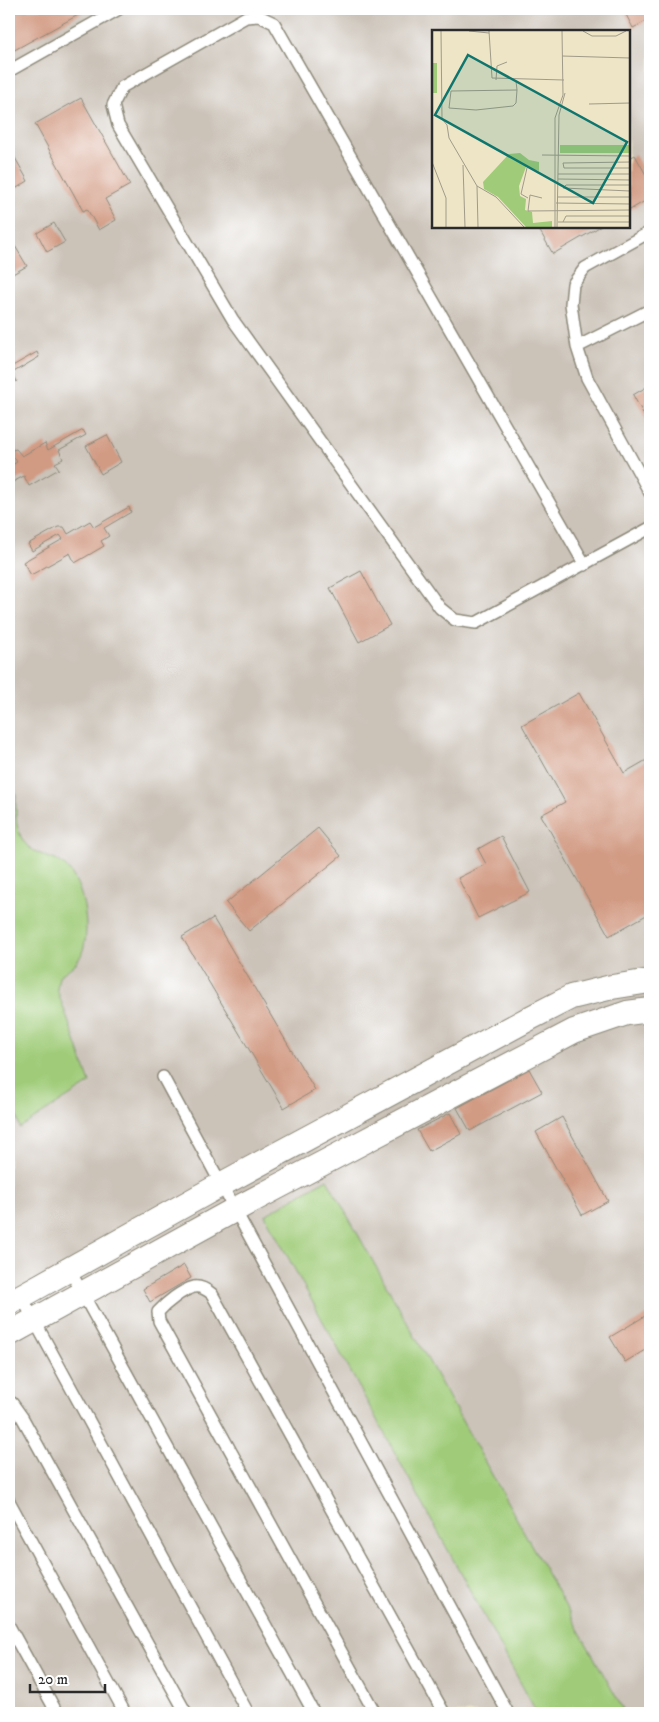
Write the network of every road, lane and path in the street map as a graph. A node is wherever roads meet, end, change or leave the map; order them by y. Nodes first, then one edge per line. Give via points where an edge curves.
1 (119, 9) edge
2 (9, 71) edge
3 (650, 232) edge
4 (650, 310) edge
5 (577, 347) junction
6 (650, 493) edge
7 (650, 528) edge
8 (585, 565) junction
9 (650, 981) edge
10 (650, 1010) edge
11 (163, 1077) dead end
12 (222, 1184) junction
13 (236, 1209) junction
14 (69, 1269) junction
15 (82, 1294) junction
16 (15, 1299) edge
17 (34, 1320) junction
18 (9, 1334) edge
19 (9, 1402) edge
20 (9, 1501) edge
21 (9, 1626) edge
22 (57, 1713) edge
23 (125, 1713) edge
24 (186, 1713) edge
25 (248, 1713) edge
26 (314, 1713) edge
27 (375, 1713) edge
28 (444, 1713) edge
29 (508, 1713) edge

1 - 2 lane
3 - 5 lane via 585,268 574,284 571,304
4 - 5 lane
5 - 6 lane via 600,404
7 - 8 lane
8 - 8 lane via 274,23 259,16 246,17 122,87 113,105 118,125 233,320 440,608 456,620 476,623
9 - 12 street via 571,997
10 - 13 street via 627,1013 574,1031
11 - 12 lane
12 - 13 lane
12 - 14 street
13 - 15 street
13 - 29 lane
14 - 15 lane
14 - 16 street
15 - 17 street
15 - 26 lane
16 - 17 lane
17 - 18 street
17 - 25 lane
19 - 24 lane via 22,1417
20 - 23 lane
21 - 22 lane
27 - 28 lane via 159,1321 158,1312 166,1303 194,1287 204,1288 212,1294

